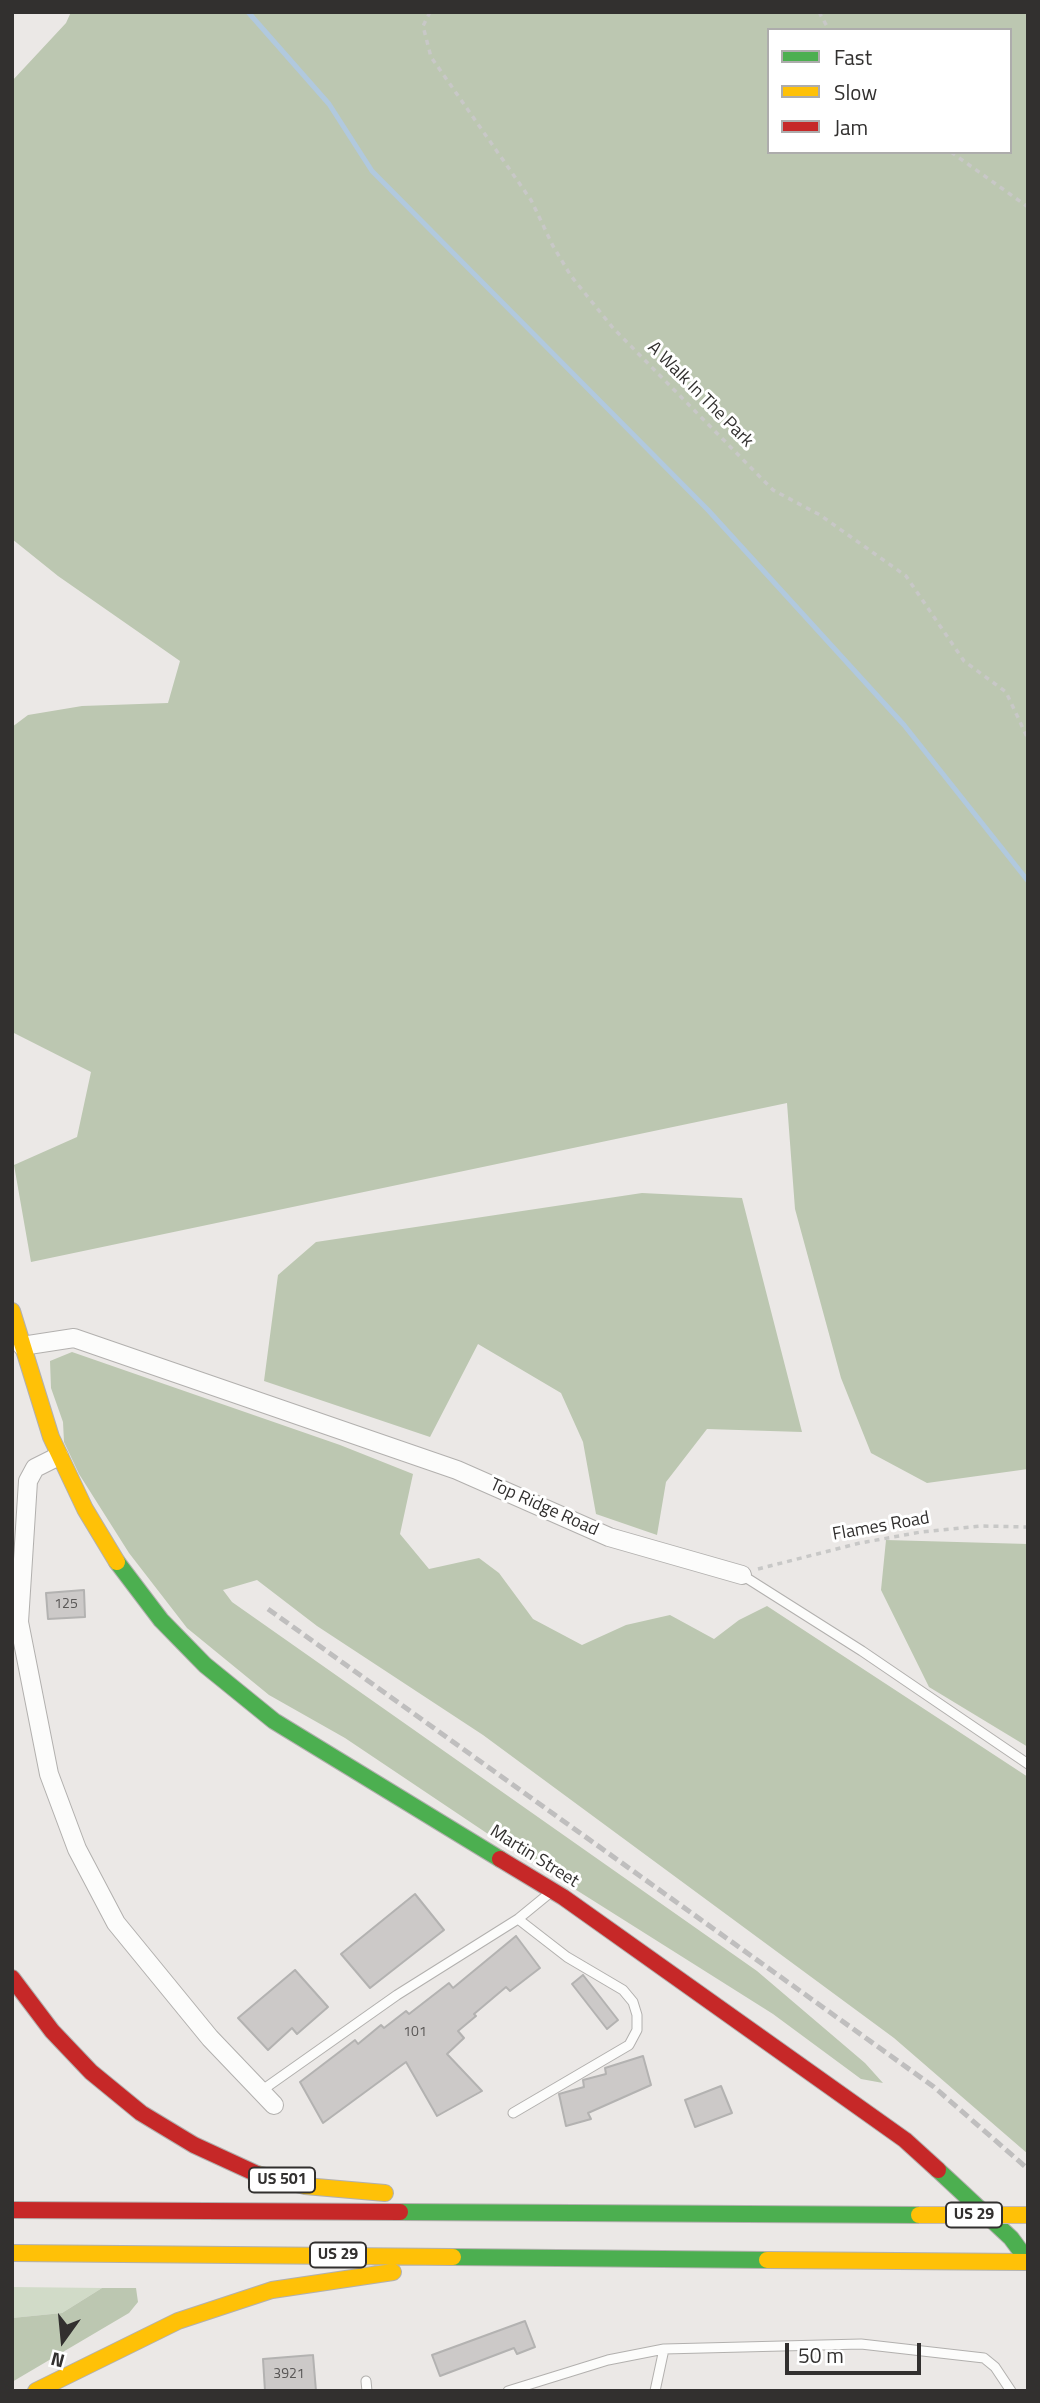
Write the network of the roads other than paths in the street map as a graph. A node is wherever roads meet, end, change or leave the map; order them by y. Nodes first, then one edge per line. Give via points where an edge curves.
1 (12, 1311) edge
2 (22, 1346) junction
3 (59, 1456) junction
4 (742, 1575) joint
5 (1028, 1764) edge
6 (552, 1891) junction
7 (518, 1919) junction
8 (12, 1978) edge
9 (261, 2091) junction
10 (274, 2105) dead end
11 (513, 2113) dead end
12 (401, 2194) dead end
13 (441, 2196) dead end
14 (12, 2210) edge
15 (624, 2212) junction
16 (1028, 2215) edge
17 (12, 2253) edge
18 (664, 2259) junction
19 (1028, 2261) edge
20 (664, 2349) junction
21 (36, 2391) edge
22 (508, 2391) edge
23 (655, 2391) edge
24 (1011, 2391) edge

1 - 2 main road, Martin Street
2 - 3 main road, Martin Street
2 - 4 street, Top Ridge Road via 74,1338 457,1470 609,1537
3 - 6 main road, Martin Street via 125,1575 205,1665 274,1721
3 - 9 street via 35,1468 28,1481 19,1622 49,1774 78,1849 116,1923 178,2002
4 - 5 lane, Top Ridge Road
6 - 7 lane
6 - 19 main road, Martin Street via 905,2140 1011,2238
7 - 9 lane via 397,1995
7 - 11 lane via 567,1957 623,1990 633,2003 637,2030 629,2045
8 - 12 main road, US 501 via 91,2072 141,2113 194,2145 247,2171 305,2186
9 - 10 street
13 - 15 main road
14 - 15 main road, US 29
15 - 16 main road, US 29, bridge
17 - 18 main road, US 29
18 - 19 main road, US 29
18 - 21 main road via 379,2272 272,2290 178,2321
20 - 22 lane via 608,2360
20 - 23 lane
20 - 24 lane via 861,2344 984,2358

